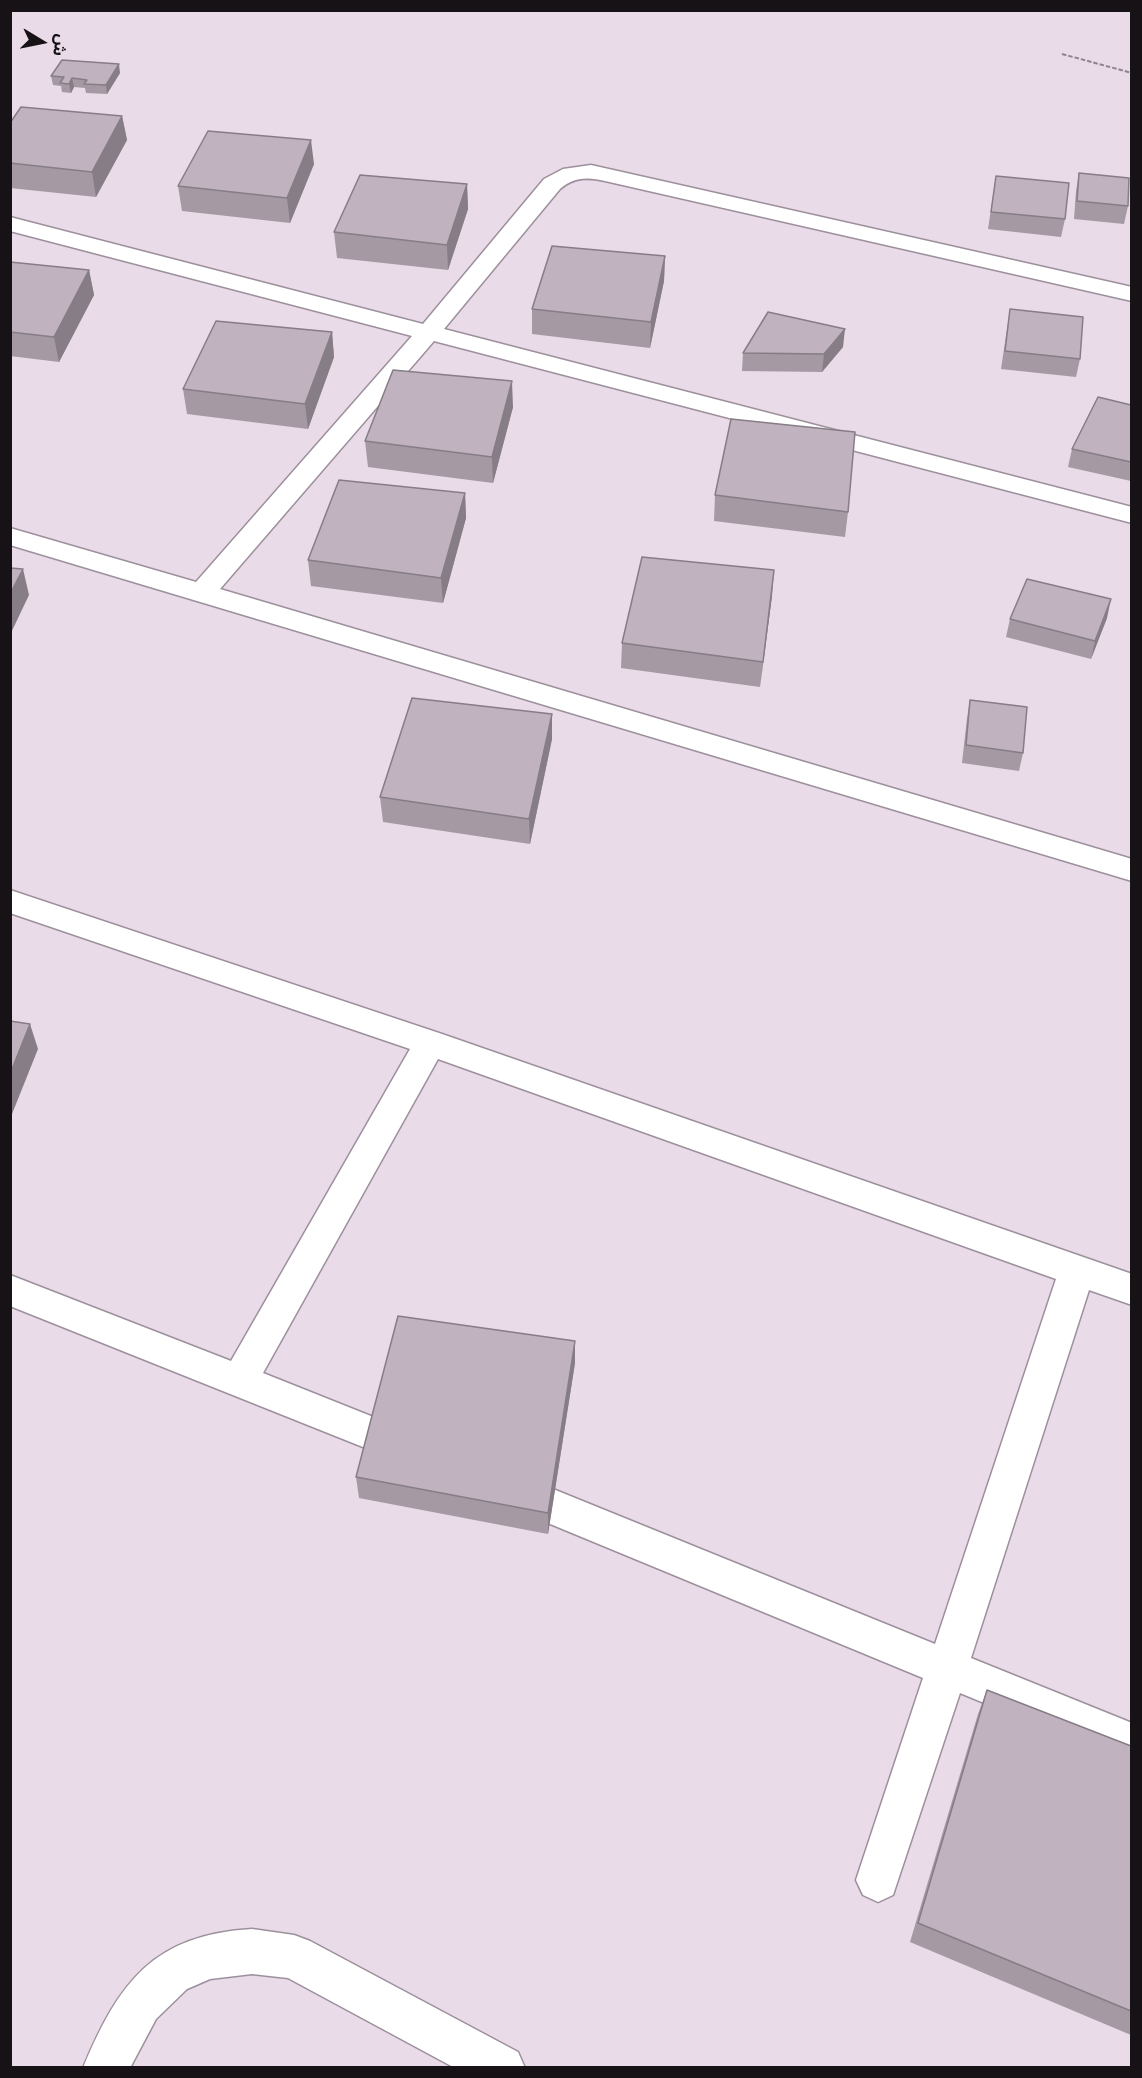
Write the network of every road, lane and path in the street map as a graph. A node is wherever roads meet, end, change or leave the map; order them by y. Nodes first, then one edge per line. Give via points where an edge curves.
1 (1062, 54) dead end
2 (1131, 73) edge
3 (10, 224) edge
4 (1131, 294) edge
5 (427, 334) junction
6 (1131, 515) edge
7 (10, 536) edge
8 (201, 594) junction
9 (1131, 870) edge
10 (10, 901) edge
11 (430, 1043) junction
12 (1077, 1271) junction
13 (10, 1290) edge
14 (1131, 1290) edge
15 (240, 1379) junction
16 (439, 1460) edge
17 (483, 1479) edge
18 (946, 1669) junction
19 (1131, 1744) edge
20 (878, 1880) dead end
21 (106, 2067) edge
22 (502, 2067) edge

1 - 2 path
3 - 5 street
4 - 5 street via 585,171 565,175 552,184
5 - 6 street
5 - 8 street
7 - 8 street
8 - 9 street
10 - 11 street
11 - 12 street
11 - 15 street
12 - 14 street
12 - 18 street
13 - 15 street
15 - 16 street
17 - 18 street
18 - 19 street
18 - 20 street
21 - 22 street via 140,2002 163,1982 213,1955 241,1950 268,1950 294,1957

